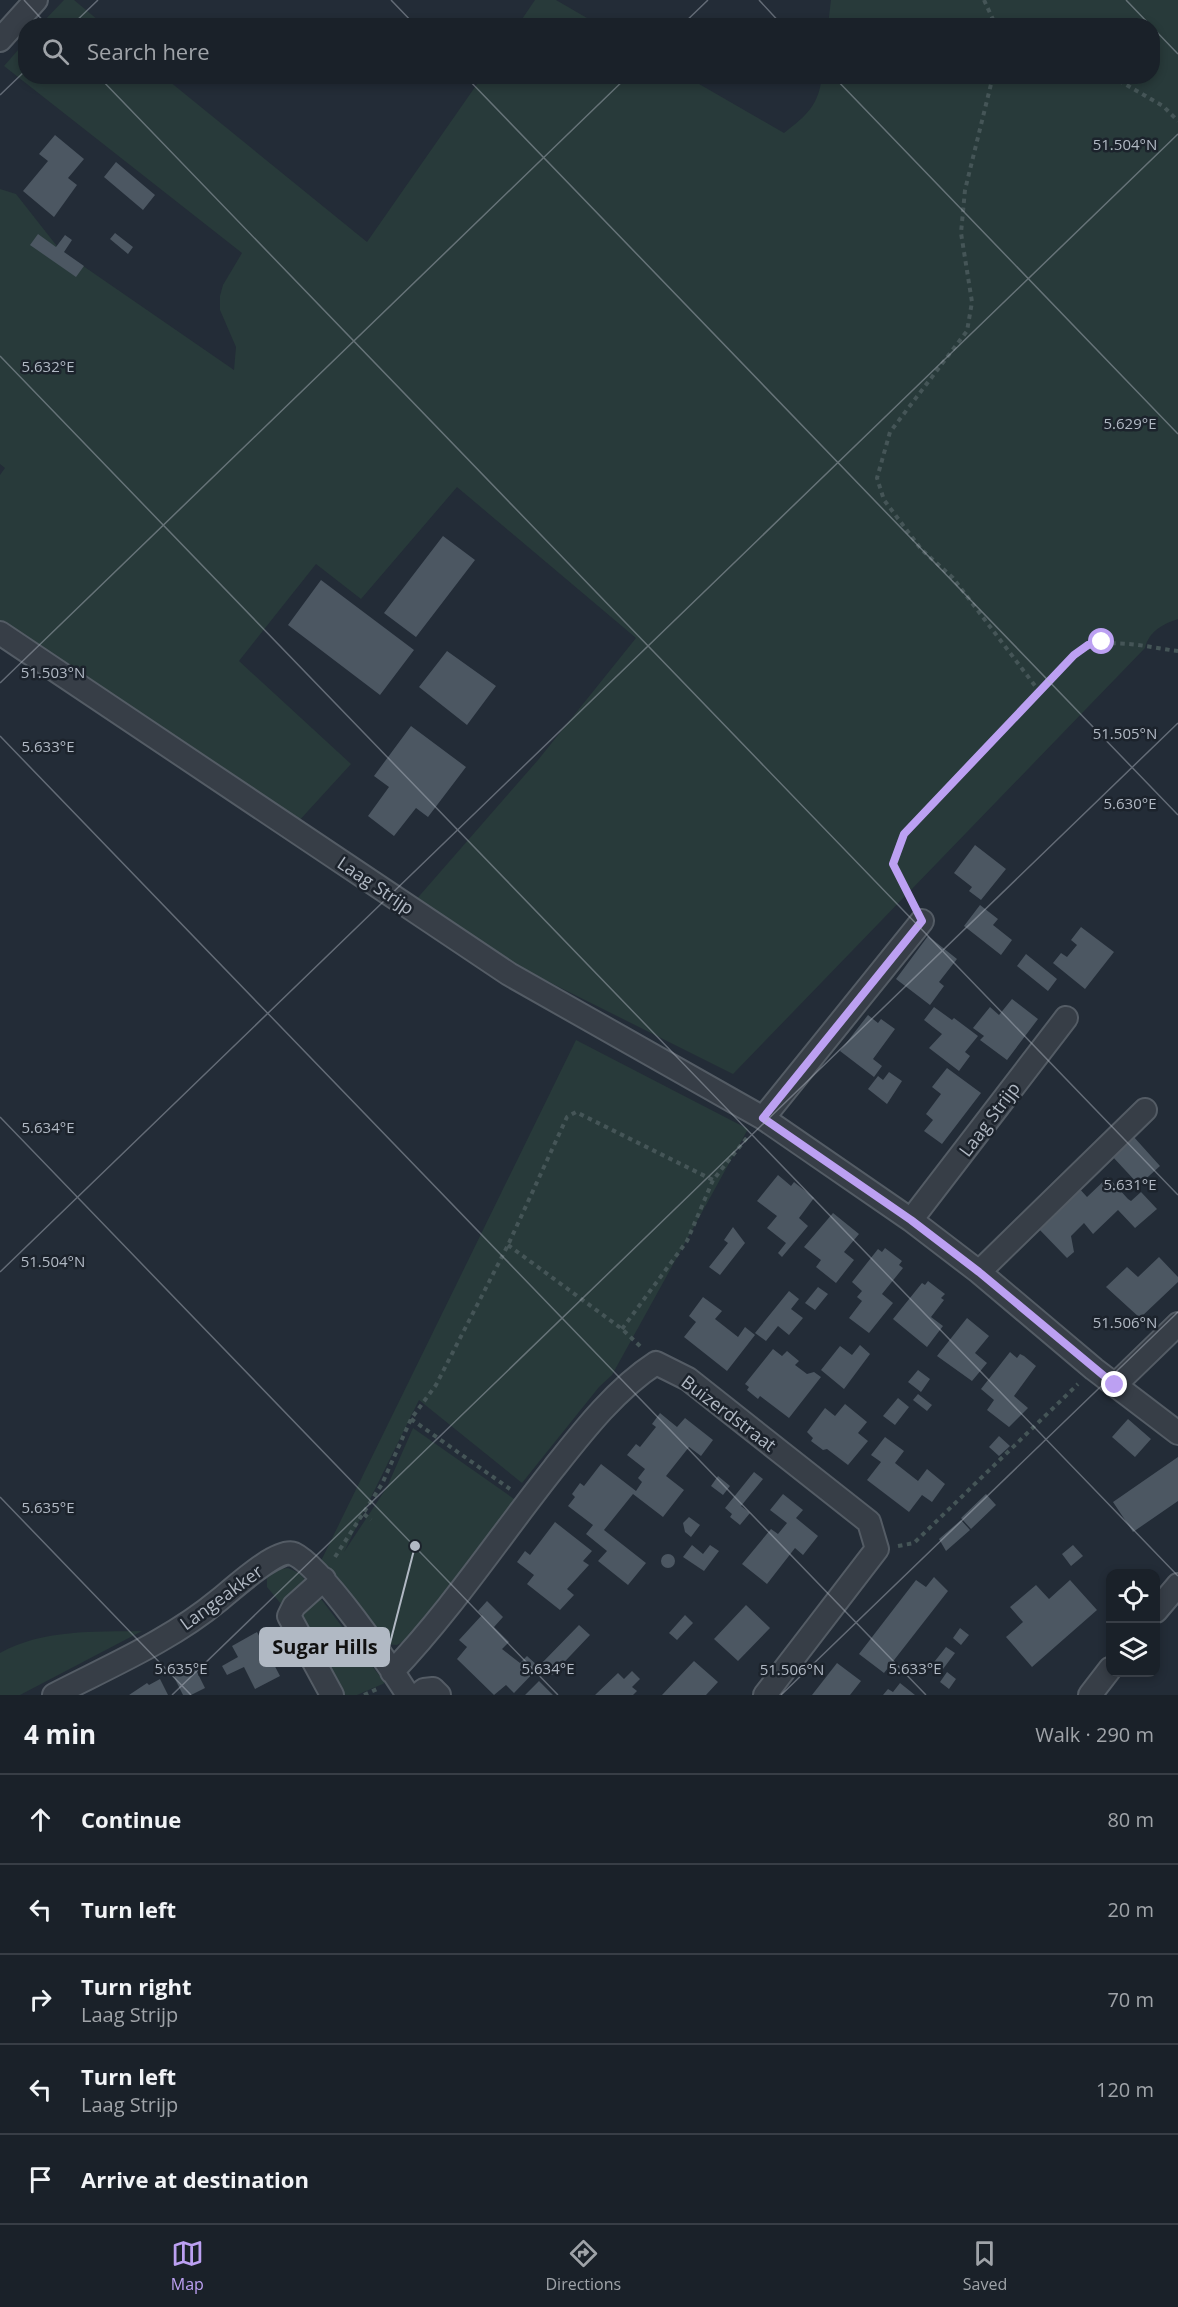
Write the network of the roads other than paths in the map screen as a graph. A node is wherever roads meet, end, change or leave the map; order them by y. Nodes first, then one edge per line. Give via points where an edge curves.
1 (36, 0) edge
2 (20, 18) edge
3 (18, 20) edge
4 (0, 40) edge
5 (0, 633) edge
6 (922, 921) road end
7 (1066, 1018) dead end
8 (1144, 1110) dead end
9 (763, 1118) junction
10 (911, 1220) junction
11 (979, 1272) junction
12 (1178, 1324) edge
13 (1115, 1385) junction
14 (1178, 1433) edge
15 (322, 1578) junction
16 (1178, 1586) edge
17 (1160, 1606) edge
18 (392, 1672) junction
19 (1106, 1674) edge
20 (54, 1695) edge
21 (332, 1695) edge
22 (408, 1695) edge
23 (418, 1695) edge
24 (439, 1695) edge
25 (765, 1695) edge
26 (1090, 1695) edge

1 - 2 street
3 - 4 street
5 - 9 street, Laag Strijp via 509,975
6 - 9 street
7 - 10 street, Laag Strijp
8 - 11 street
9 - 10 street, Laag Strijp
10 - 11 street, Laag Strijp
11 - 13 street, Laag Strijp
12 - 13 street
13 - 14 street, Laag Strijp
15 - 18 street, Langeakker
15 - 20 street, Langeakker via 294,1554 282,1553 198,1618
15 - 21 street via 289,1616
16 - 17 street
18 - 22 street, Langeakker
18 - 25 street, Buizerdstraat via 431,1631 576,1440 637,1375 656,1363 688,1379 869,1522 877,1550
19 - 26 street
23 - 24 street via 433,1689

